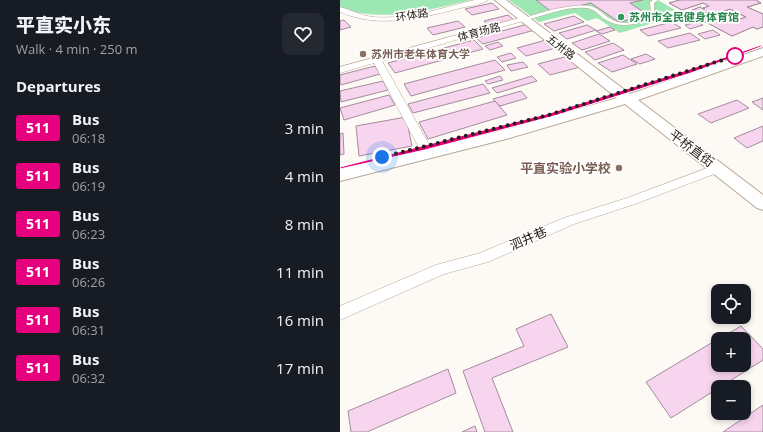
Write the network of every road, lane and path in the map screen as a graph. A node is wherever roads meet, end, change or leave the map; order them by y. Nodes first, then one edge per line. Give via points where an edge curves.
1 (484, 0) edge
2 (500, 0) edge
3 (656, 0) edge
4 (340, 9) edge
5 (526, 19) junction
6 (763, 46) edge
7 (763, 52) edge
8 (377, 60) junction
9 (340, 70) edge
10 (624, 96) junction
11 (425, 148) junction
12 (340, 167) edge
13 (718, 168) junction
14 (340, 174) edge
15 (763, 204) edge
16 (340, 313) edge

1 - 4 street, 环体路 via 396,18 366,18
2 - 5 main road, 五卅路
3 - 5 lane via 652,2 651,16 632,23 612,22 588,7 567,9
5 - 8 street, 体育场路
5 - 10 main road, 五卅路
6 - 10 main road
7 - 10 main road
8 - 9 street, 体育场路
8 - 11 street
10 - 11 main road
10 - 13 main road, 平桥直街
10 - 14 main road via 592,110
11 - 12 main road
13 - 15 main road, 平桥直街
13 - 16 street, 泗井巷 via 569,221 483,258 441,269

